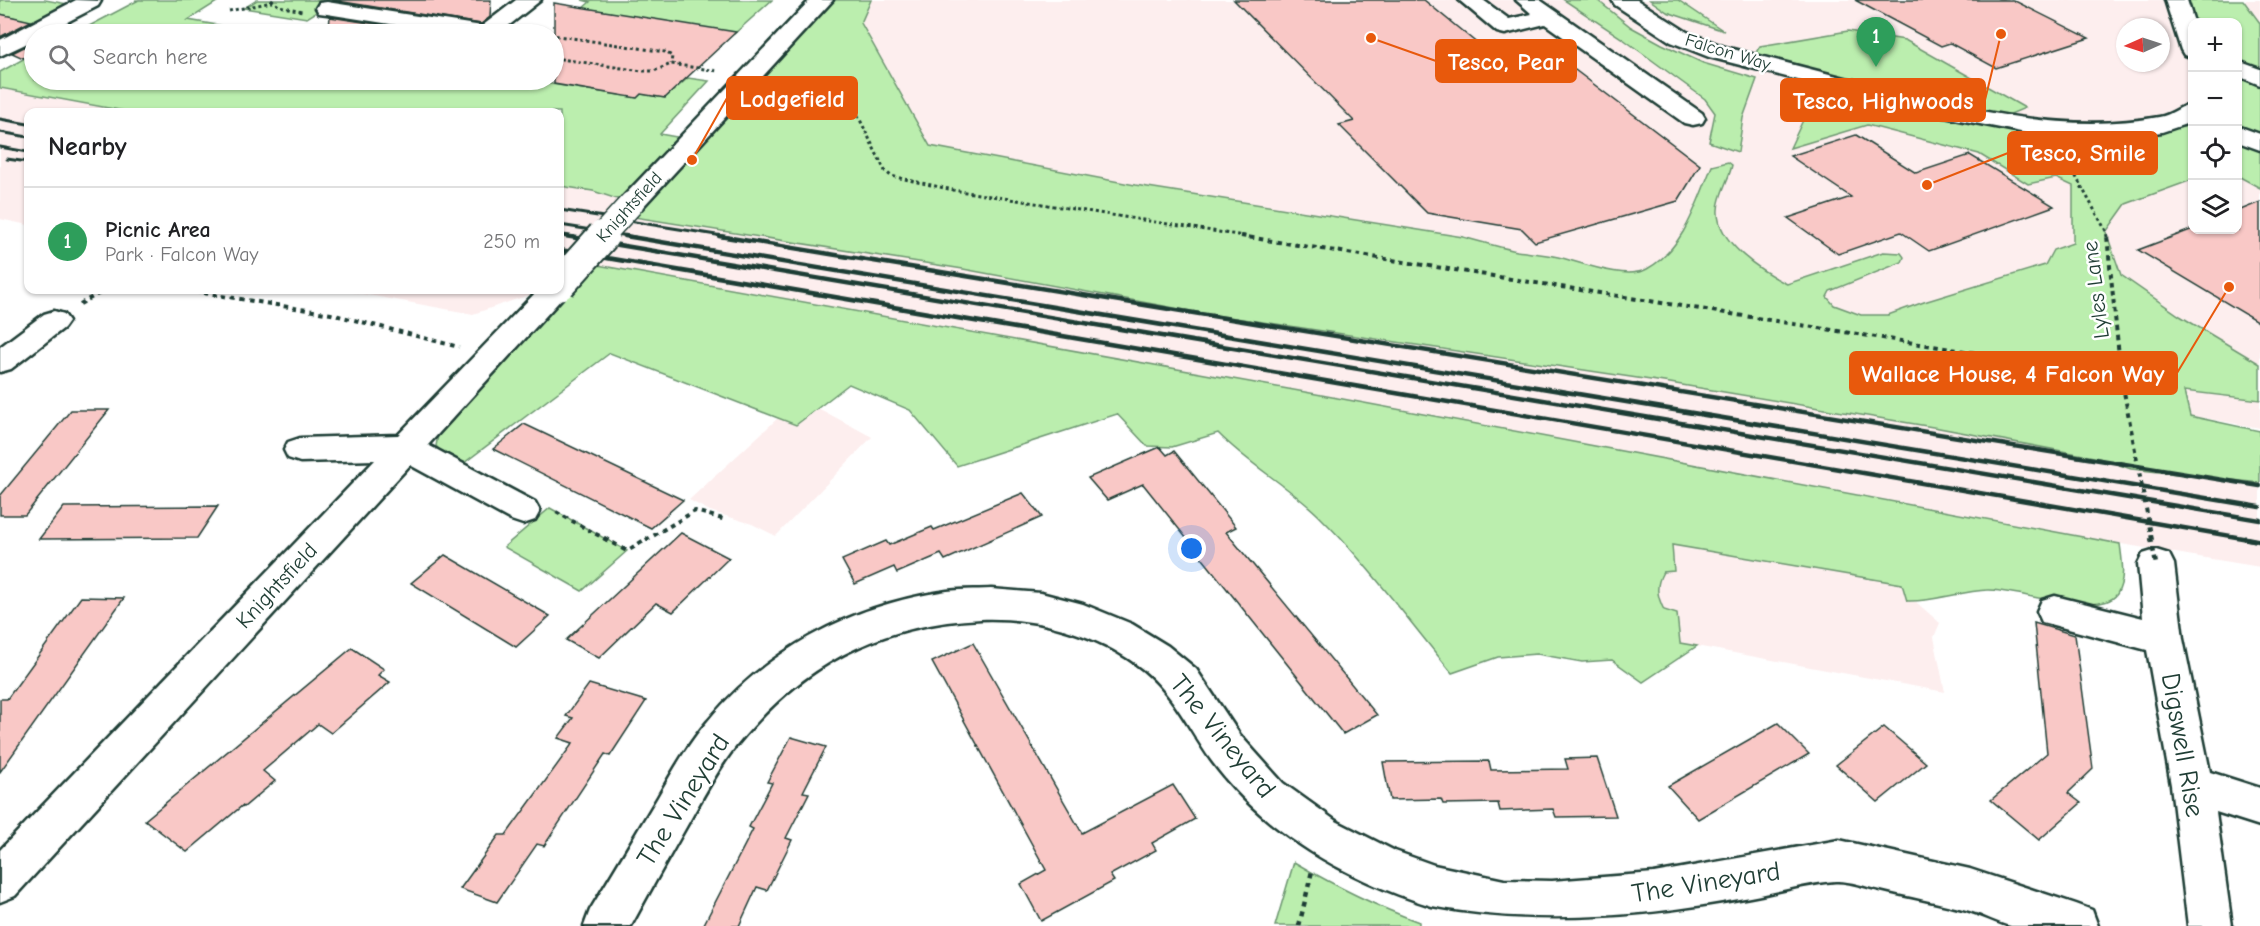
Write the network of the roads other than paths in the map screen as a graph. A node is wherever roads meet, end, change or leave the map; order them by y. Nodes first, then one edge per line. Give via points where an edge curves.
1 (530, 0) edge
2 (822, 0) edge
3 (1470, 0) edge
4 (1527, 0) edge
5 (1623, 0) edge
6 (2176, 0) edge
7 (87, 1) edge
8 (327, 8) dead end
9 (1550, 17) junction
10 (45, 24) edge
11 (427, 24) edge
12 (502, 24) edge
13 (2188, 35) edge
14 (24, 36) edge
15 (0, 49) edge
16 (2242, 71) edge
17 (2260, 78) edge
18 (2188, 114) edge
19 (1694, 118) dead end
20 (2242, 135) edge
21 (2260, 143) edge
22 (564, 279) edge
23 (550, 294) edge
24 (54, 321) dead end
25 (0, 362) edge
26 (405, 447) junction
27 (300, 450) dead end
28 (523, 511) road end
29 (2156, 564) road end
30 (2055, 611) dead end
31 (2164, 639) junction
32 (2192, 785) junction
33 (2260, 807) edge
34 (0, 881) edge
35 (606, 926) edge
36 (2076, 926) edge
37 (2210, 926) edge

1 - 12 street
2 - 22 street, Knightsfield, bridge
3 - 9 street via 1506,27
4 - 9 street
5 - 18 street, Falcon Way via 1679,37 1717,52 1995,122 2051,130 2118,132 2167,124
6 - 13 street
7 - 10 street
8 - 11 street
9 - 19 street
14 - 15 street
16 - 17 street
20 - 21 street
23 - 26 street, Knightsfield
24 - 25 street
26 - 27 street
26 - 28 street
26 - 34 street, Knightsfield
29 - 31 street, Digswell Rise
30 - 31 street
31 - 32 street, Digswell Rise
32 - 33 street
32 - 37 street, Digswell Rise
35 - 36 street, The Vineyard via 722,733 788,669 855,630 900,615 943,606 991,603 1041,608 1083,619 1155,657 1182,681 1226,748 1268,796 1321,835 1384,868 1434,886 1503,901 1552,902 1654,894 1839,860 1970,890

